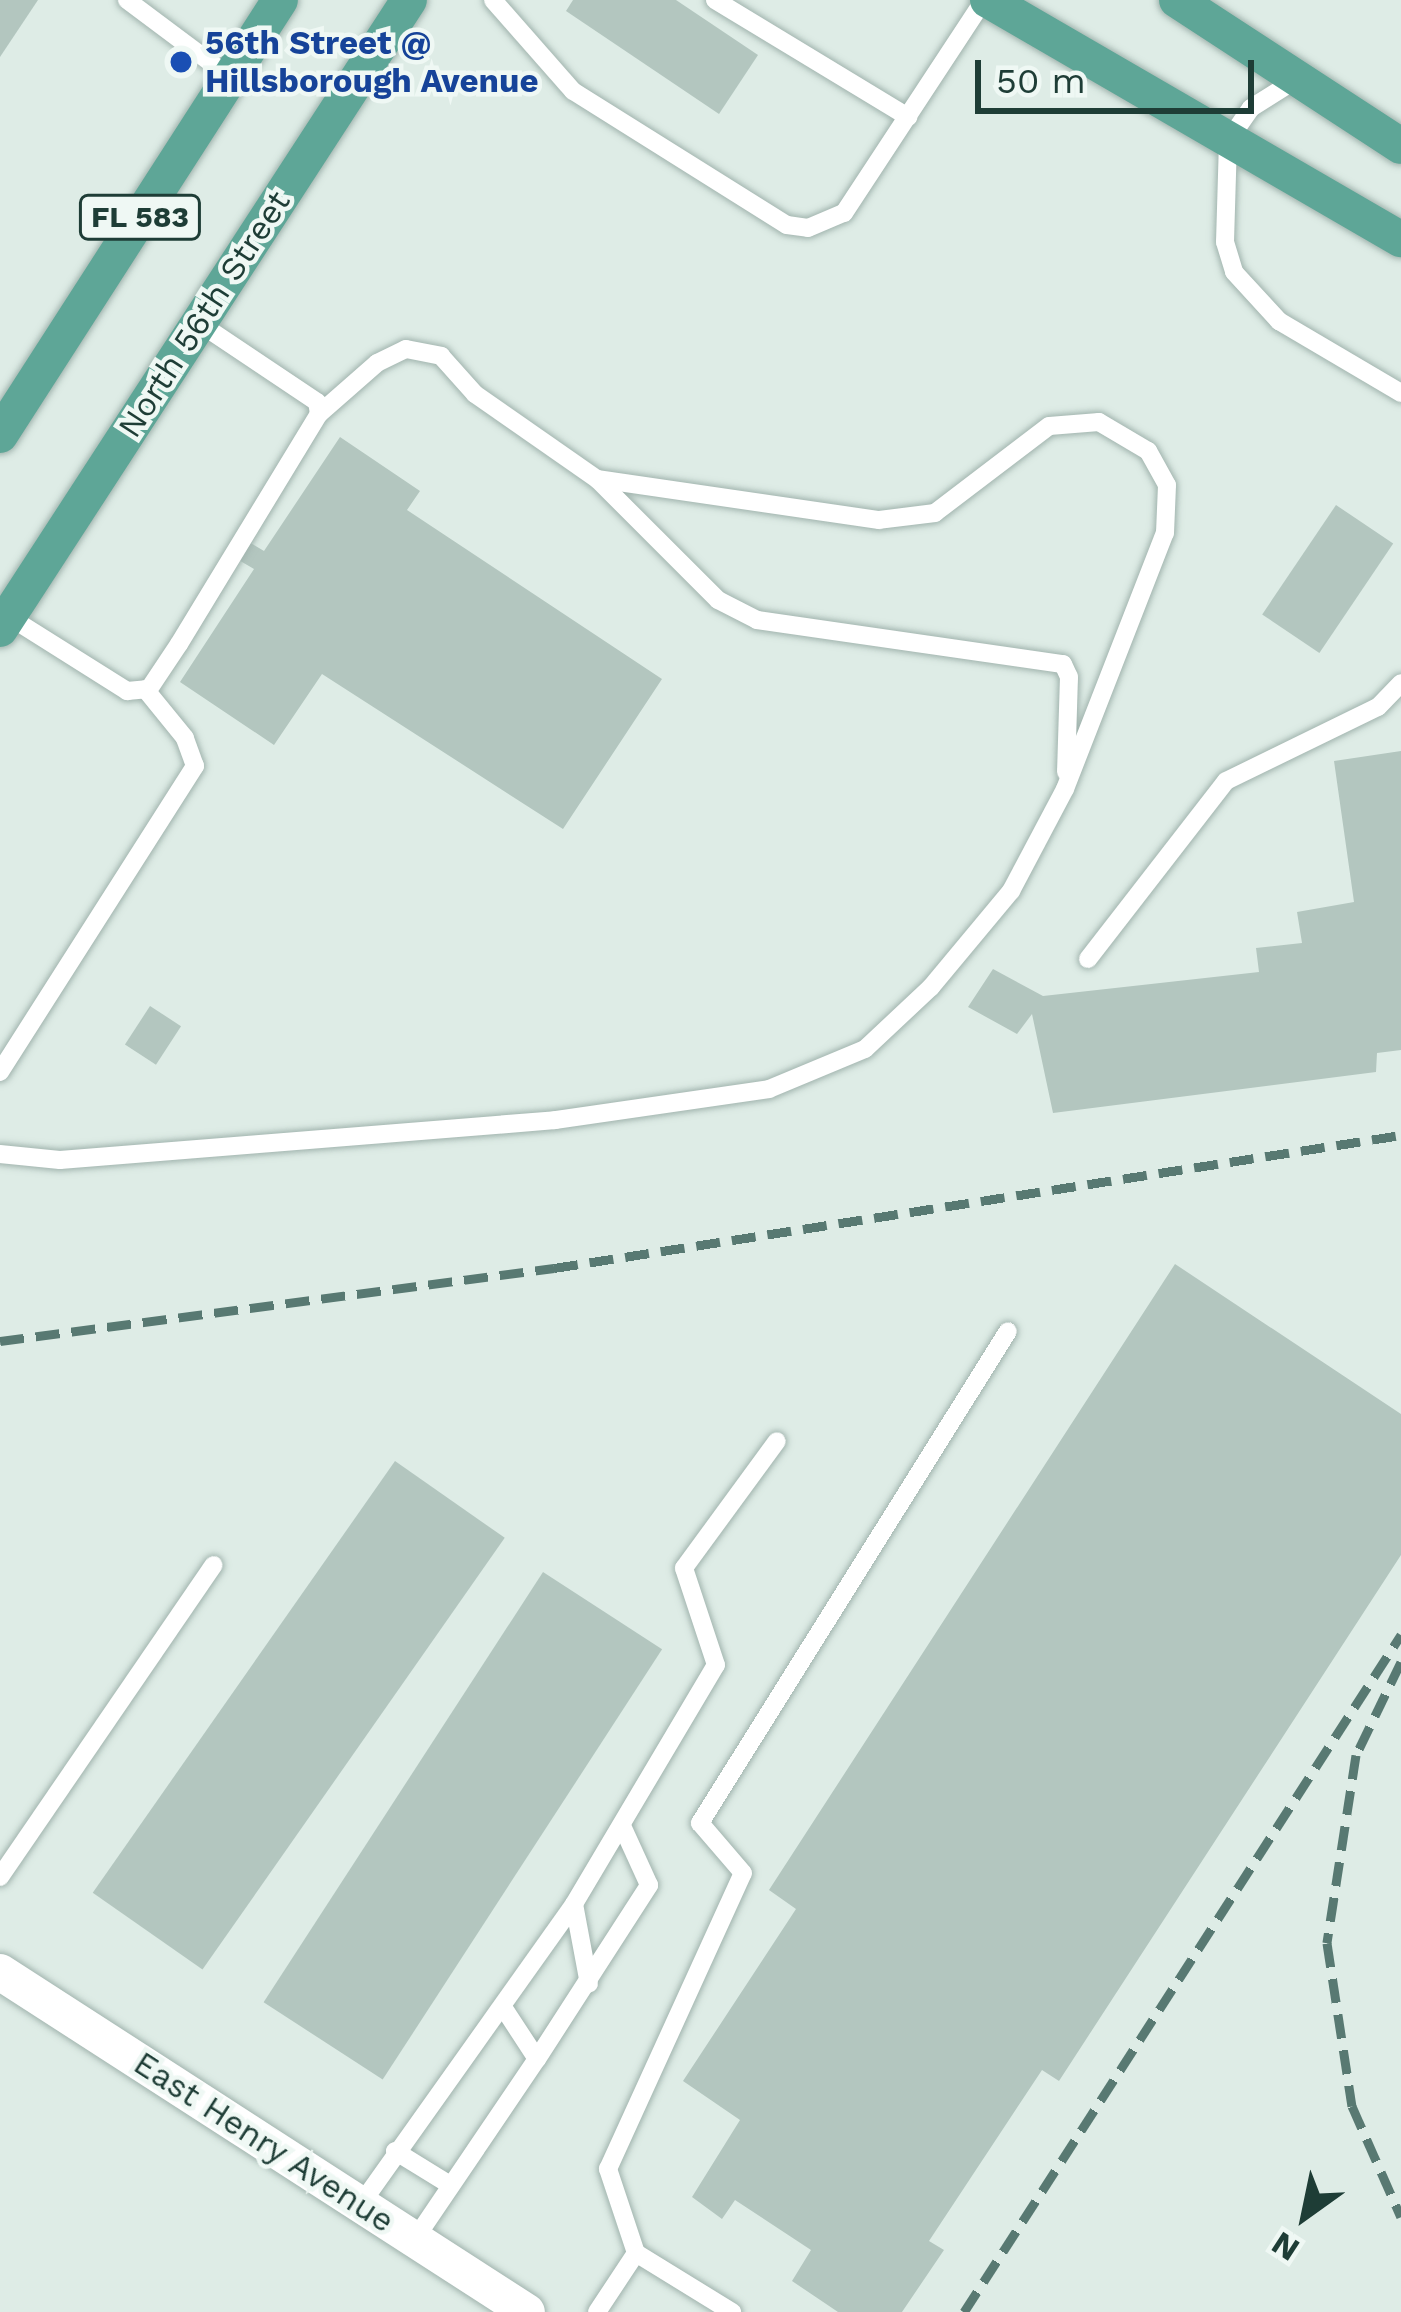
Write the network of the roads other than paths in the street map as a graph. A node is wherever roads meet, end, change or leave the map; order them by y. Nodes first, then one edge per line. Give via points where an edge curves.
1 (127, 0) edge
2 (280, 0) edge
3 (409, 0) edge
4 (493, 0) edge
5 (715, 0) edge
6 (986, 0) edge
7 (1177, 0) edge
8 (230, 77) junction
9 (1294, 81) junction
10 (908, 117) junction
11 (1228, 141) junction
12 (1401, 146) edge
13 (1401, 239) edge
14 (199, 323) junction
15 (1401, 393) edge
16 (319, 414) junction
17 (0, 435) edge
18 (597, 479) junction
19 (4, 623) edge
20 (1401, 683) edge
21 (145, 689) junction
22 (1065, 789) junction
23 (1088, 959) dead end
24 (0, 1072) edge
25 (0, 1154) edge
26 (1008, 1330) dead end
27 (777, 1442) dead end
28 (214, 1564) dead end
29 (623, 1828) junction
30 (0, 1876) edge
31 (574, 1904) junction
32 (0, 1972) edge
33 (589, 1984) junction
34 (503, 2008) junction
35 (537, 2059) junction
36 (395, 2151) junction
37 (450, 2185) junction
38 (361, 2204) junction
39 (415, 2239) junction
40 (636, 2252) junction
41 (527, 2312) edge
42 (597, 2312) edge
43 (732, 2312) edge

1 - 8 lane
2 - 8 main road, FL 583
3 - 14 main road, North 56th Street / FL 583
4 - 10 lane via 573,91 787,225 808,228 844,213
5 - 10 lane
6 - 10 lane
6 - 11 main road
7 - 9 main road
8 - 17 main road, FL 583
9 - 11 lane via 1251,108
9 - 12 main road
11 - 13 main road
11 - 15 lane via 1225,242 1234,272 1279,321
14 - 16 lane via 316,402
14 - 19 main road, North 56th Street / FL 583
16 - 18 lane via 406,349 441,356 475,394
16 - 21 lane
18 - 22 lane via 718,600 757,620 1063,664
18 - 22 lane via 879,520 934,513 1049,425 1099,422 1148,451 1167,485 1165,533
19 - 21 lane via 128,691
20 - 23 lane via 1378,707 1226,781
21 - 24 lane via 185,737 195,766
22 - 25 lane via 1011,890 931,987 865,1049 769,1089 555,1120 60,1160
26 - 40 lane via 700,1823 743,1873 608,2169
27 - 29 lane via 684,1568 716,1665
28 - 30 lane
29 - 31 lane
29 - 33 lane via 650,1885
31 - 33 lane
31 - 34 lane
32 - 38 street, East Henry Avenue
33 - 35 lane
34 - 35 lane
34 - 36 lane
35 - 37 lane
36 - 37 lane
36 - 38 lane
37 - 39 lane
38 - 39 street, East Henry Avenue
39 - 41 street, East Henry Avenue
40 - 42 lane
40 - 43 lane

